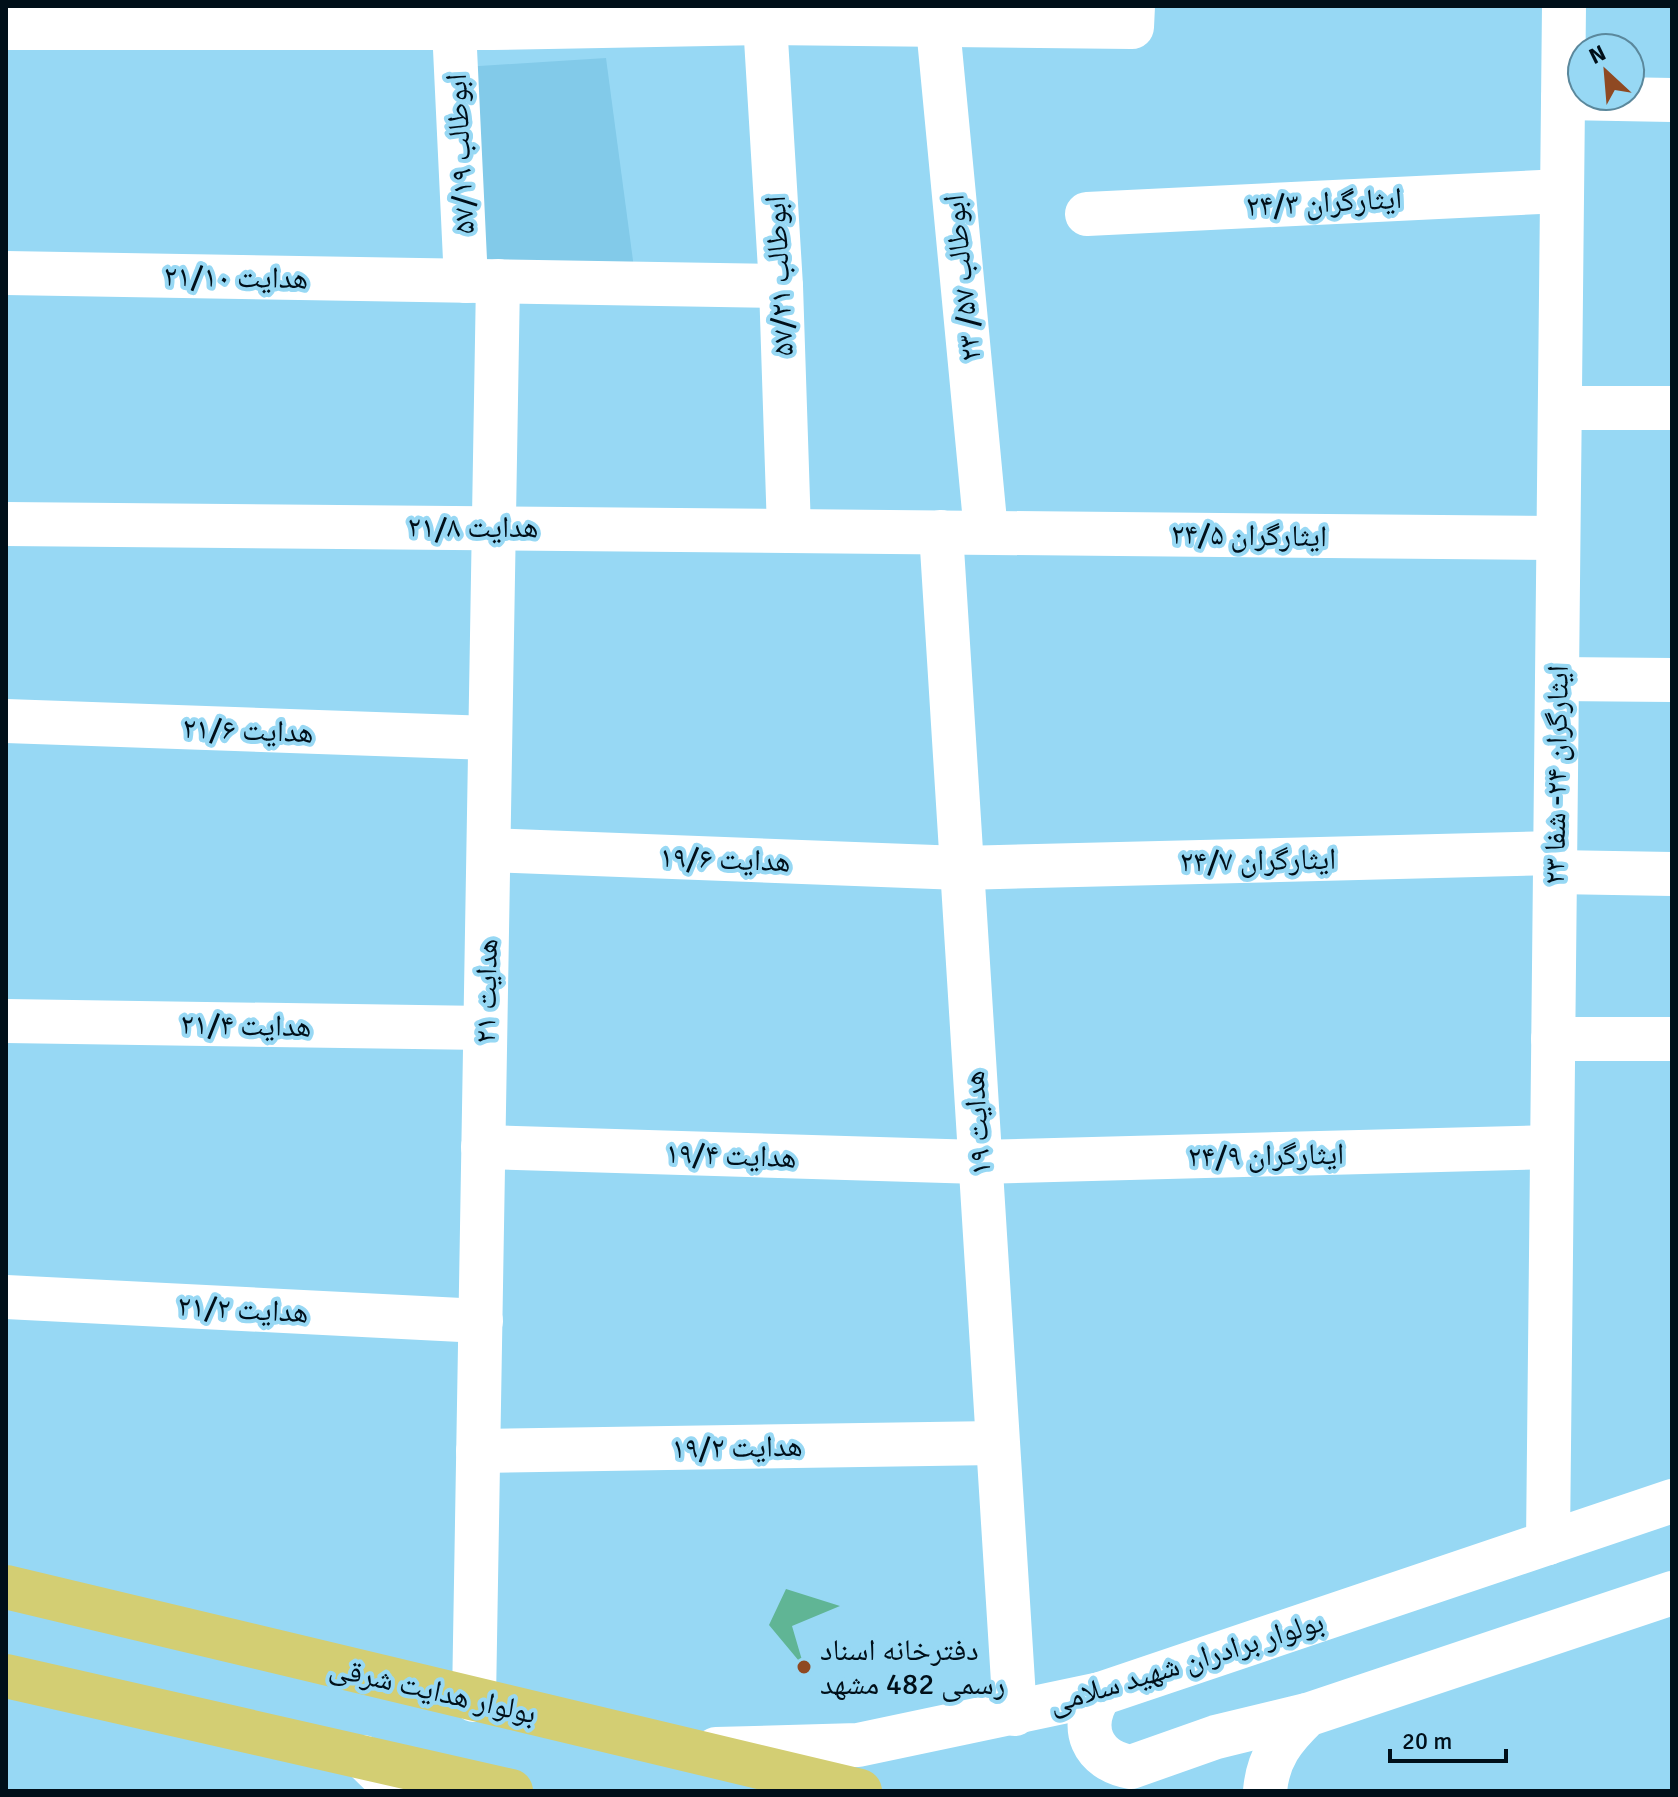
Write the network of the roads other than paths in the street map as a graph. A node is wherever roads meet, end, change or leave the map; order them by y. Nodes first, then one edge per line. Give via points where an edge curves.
1 (1133, 6) edge
2 (1564, 6) edge
3 (765, 14) edge
4 (937, 15) edge
5 (480, 20) edge
6 (6, 28) edge
7 (1563, 98) junction
8 (1672, 100) edge
9 (1562, 191) junction
10 (1087, 214) dead end
11 (6, 273) edge
12 (482, 281) junction
13 (781, 286) junction
14 (1560, 408) junction
15 (1672, 408) edge
16 (6, 524) edge
17 (494, 527) junction
18 (789, 530) junction
19 (941, 532) junction
20 (986, 532) junction
21 (1558, 538) junction
22 (1557, 679) junction
23 (1672, 680) edge
24 (6, 721) edge
25 (490, 738) junction
26 (489, 850) junction
27 (1555, 862) junction
28 (961, 868) junction
29 (1672, 874) edge
30 (6, 1021) edge
31 (485, 1028) junction
32 (1553, 1039) junction
33 (1672, 1039) edge
34 (483, 1147) junction
35 (1552, 1147) junction
36 (979, 1162) junction
37 (6, 1297) edge
38 (481, 1321) junction
39 (996, 1443) junction
40 (478, 1451) junction
41 (1672, 1501) edge
42 (1548, 1543) junction
43 (6, 1587) edge
44 (1672, 1593) edge
45 (6, 1676) edge
46 (1100, 1694) junction
47 (474, 1700) junction
48 (1015, 1714) junction
49 (1307, 1715) junction
50 (686, 1750) junction
51 (363, 1757) junction
52 (398, 1791) edge
53 (511, 1791) edge
54 (860, 1791) edge
55 (1265, 1791) edge

1 - 4 street via 1132,27
2 - 7 street, ایثارگران ۲۴- شفا ۲۳
3 - 4 street
3 - 5 street
3 - 13 street, ابوطالب ۵۷/۲۱
4 - 20 street, ابوطالب ۵۷/ ۲۳
5 - 6 street
5 - 12 street, ابوطالب ۵۷/۱۹
7 - 8 street
7 - 9 street, ایثارگران ۲۴- شفا ۲۳
9 - 10 street, ایثارگران ۲۴/۳
9 - 14 street, ایثارگران ۲۴- شفا ۲۳
11 - 12 street, هدایت ۲۱/۱۰
12 - 13 street, هدایت ۲۱/۱۰
12 - 17 street, هدایت ۲۱
13 - 18 street, ابوطالب ۵۷/۲۱
14 - 15 street
14 - 21 street, ایثارگران ۲۴- شفا ۲۳
16 - 17 street, هدایت ۲۱/۸
17 - 18 street, هدایت ۲۱/۸
17 - 25 street, هدایت ۲۱
18 - 19 street, هدایت ۲۱/۸
19 - 20 street, ایثارگران ۲۴/۵
19 - 28 street, هدایت ۱۹
20 - 21 street, ایثارگران ۲۴/۵
21 - 22 street, ایثارگران ۲۴- شفا ۲۳
22 - 23 street
22 - 27 street, ایثارگران ۲۴- شفا ۲۳
24 - 25 street, هدایت ۲۱/۶
25 - 26 street, هدایت ۲۱
26 - 28 street, هدایت ۱۹/۶
26 - 31 street, هدایت ۲۱
27 - 28 street, ایثارگران ۲۴/۷
27 - 29 street, ایثارگران ۲۴/۷
27 - 32 street, ایثارگران ۲۴- شفا ۲۳
28 - 36 street, هدایت ۱۹
30 - 31 street, هدایت ۲۱/۴
31 - 34 street, هدایت ۲۱
32 - 33 street
32 - 35 street, ایثارگران ۲۴- شفا ۲۳
34 - 36 street, هدایت ۱۹/۴
34 - 38 street, هدایت ۲۱
35 - 36 street, ایثارگران ۲۴/۹
35 - 42 street, ایثارگران ۲۴- شفا ۲۳
36 - 39 street, هدایت ۱۹
37 - 38 street, هدایت ۲۱/۲
38 - 40 street, هدایت ۲۱
39 - 40 street, هدایت ۱۹/۲
39 - 48 street, هدایت ۱۹
40 - 47 street, هدایت ۲۱
41 - 42 street, بولوار برادران شهید سلامی
42 - 46 street, بولوار برادران شهید سلامی
43 - 47 main road, بولوار هدایت شرقی
44 - 49 street
45 - 51 main road
46 - 48 street, بولوار برادران شهید سلامی
46 - 49 street via 1089,1719 1095,1746 1104,1757 1131,1767 1216,1737
47 - 50 main road, بولوار هدایت شرقی
48 - 50 street, بولوار برادران شهید سلامی via 858,1745
49 - 55 street via 1283,1738 1267,1769
50 - 54 main road, بولوار هدایت شرقی
51 - 52 street
51 - 53 main road

